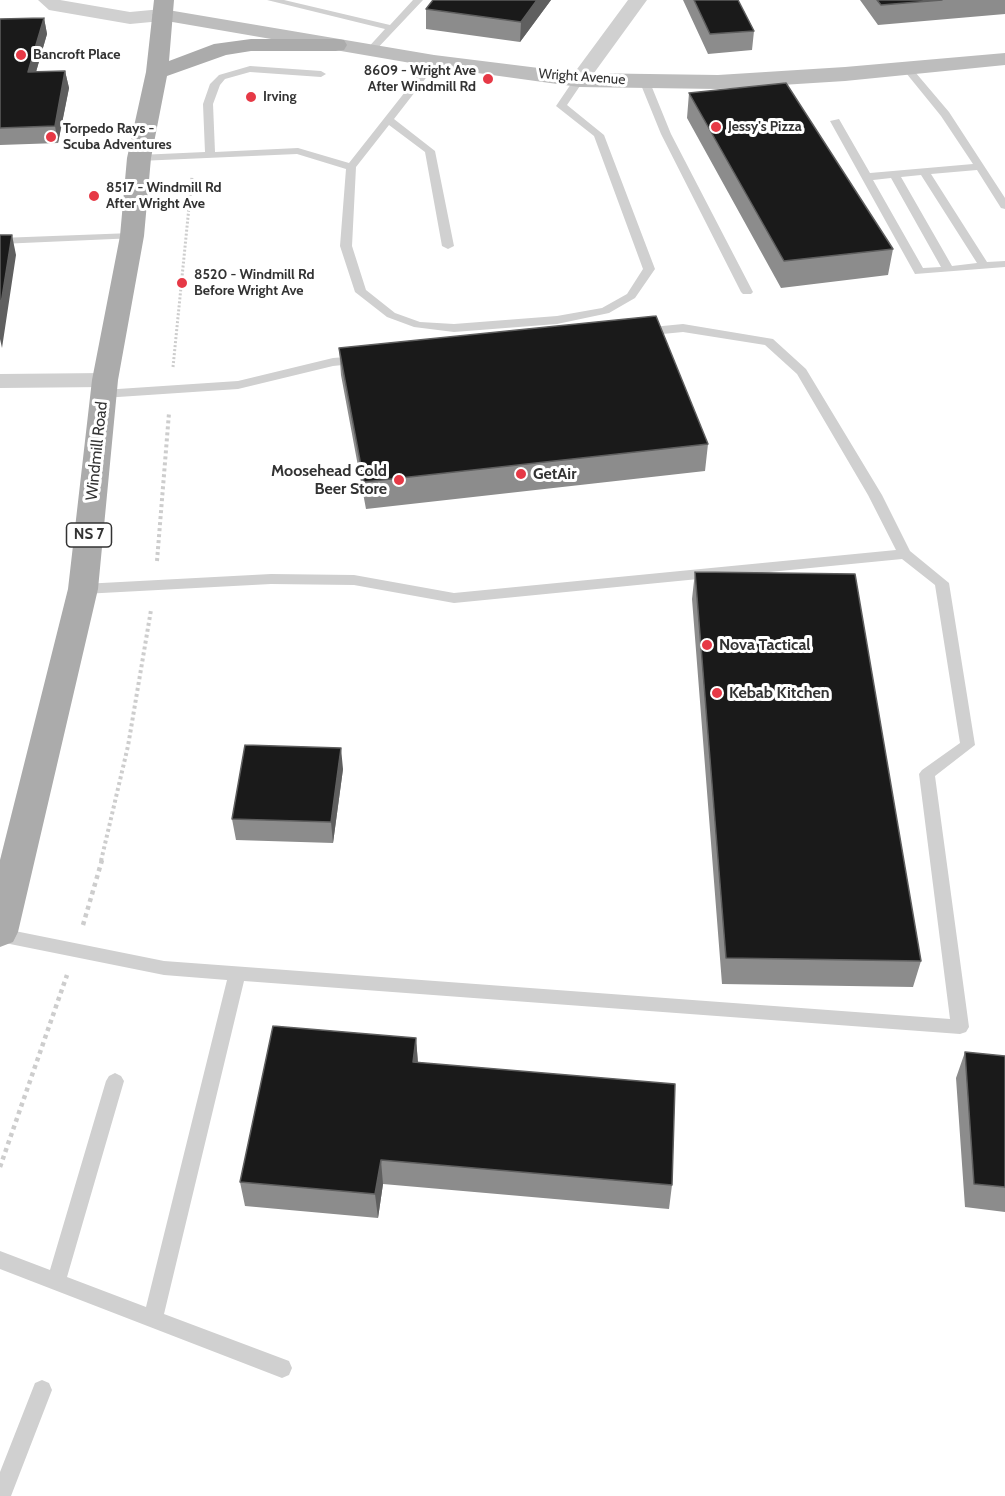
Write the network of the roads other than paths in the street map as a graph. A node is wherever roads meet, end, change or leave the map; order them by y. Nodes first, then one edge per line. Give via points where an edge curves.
1 (47, 0) edge
2 (132, 0) edge
3 (272, 0) edge
4 (418, 0) edge
5 (638, 0) edge
6 (163, 8) edge
7 (392, 28) junction
8 (336, 45) junction
9 (370, 51) junction
10 (1005, 59) edge
11 (434, 62) junction
12 (907, 68) junction
13 (157, 72) junction
14 (321, 74) dead end
15 (579, 80) junction
16 (644, 80) junction
17 (388, 119) junction
18 (835, 122) dead end
19 (210, 155) junction
20 (139, 158) junction
21 (351, 167) junction
22 (980, 167) junction
23 (924, 172) junction
24 (894, 174) junction
25 (866, 177) junction
26 (1005, 206) edge
27 (132, 236) junction
28 (0, 241) edge
29 (448, 246) dead end
30 (1005, 264) edge
31 (984, 266) junction
32 (948, 269) junction
33 (747, 292) dead end
34 (625, 334) edge
35 (368, 359) edge
36 (0, 381) edge
37 (104, 387) junction
38 (905, 554) junction
39 (83, 589) junction
40 (0, 934) edge
41 (237, 974) junction
42 (114, 1081) dead end
43 (0, 1260) edge
44 (56, 1282) junction
45 (153, 1319) junction
46 (282, 1368) dead end
47 (42, 1390) dead end
48 (1, 1496) edge

1 - 6 street via 56,6 130,18
2 - 6 street
3 - 7 lane
4 - 7 lane
5 - 15 street
6 - 8 main road, Wright Avenue
6 - 13 main road, Windmill Road / NS 7
7 - 9 lane
8 - 9 main road, Wright Avenue
8 - 13 main road via 222,49
9 - 11 main road, Wright Avenue
10 - 12 main road, Wright Avenue
11 - 15 main road, Wright Avenue
11 - 17 lane
12 - 16 main road, Wright Avenue via 718,82
12 - 22 lane via 945,114
13 - 20 main road, Windmill Road / NS 7
14 - 19 lane via 250,69 222,77 208,104
15 - 16 main road, Wright Avenue
15 - 21 lane via 561,106 599,135 649,269 631,296 605,311 557,320 454,328 418,325 391,315 361,292 346,246
16 - 33 lane via 666,134
17 - 21 lane
17 - 29 lane via 430,150
18 - 25 lane
19 - 20 lane
19 - 21 lane via 298,151
20 - 27 main road, Windmill Road / NS 7
22 - 23 lane
22 - 26 lane
23 - 24 lane
23 - 31 lane
24 - 25 lane
24 - 32 lane
25 - 32 lane via 919,272
27 - 28 lane
27 - 37 main road, Windmill Road / NS 7
30 - 31 lane
31 - 32 lane
34 - 38 lane via 683,328 769,342 802,372
35 - 37 lane via 333,362 238,385
36 - 37 street
37 - 39 main road, Windmill Road / NS 7
38 - 39 lane via 454,598 354,580 272,579
38 - 41 lane via 942,583 968,745 927,774 960,1027
39 - 40 main road, Windmill Road / NS 7
40 - 41 lane via 164,968
41 - 45 lane
42 - 44 lane
43 - 44 lane
44 - 45 lane
45 - 46 lane
47 - 48 lane

